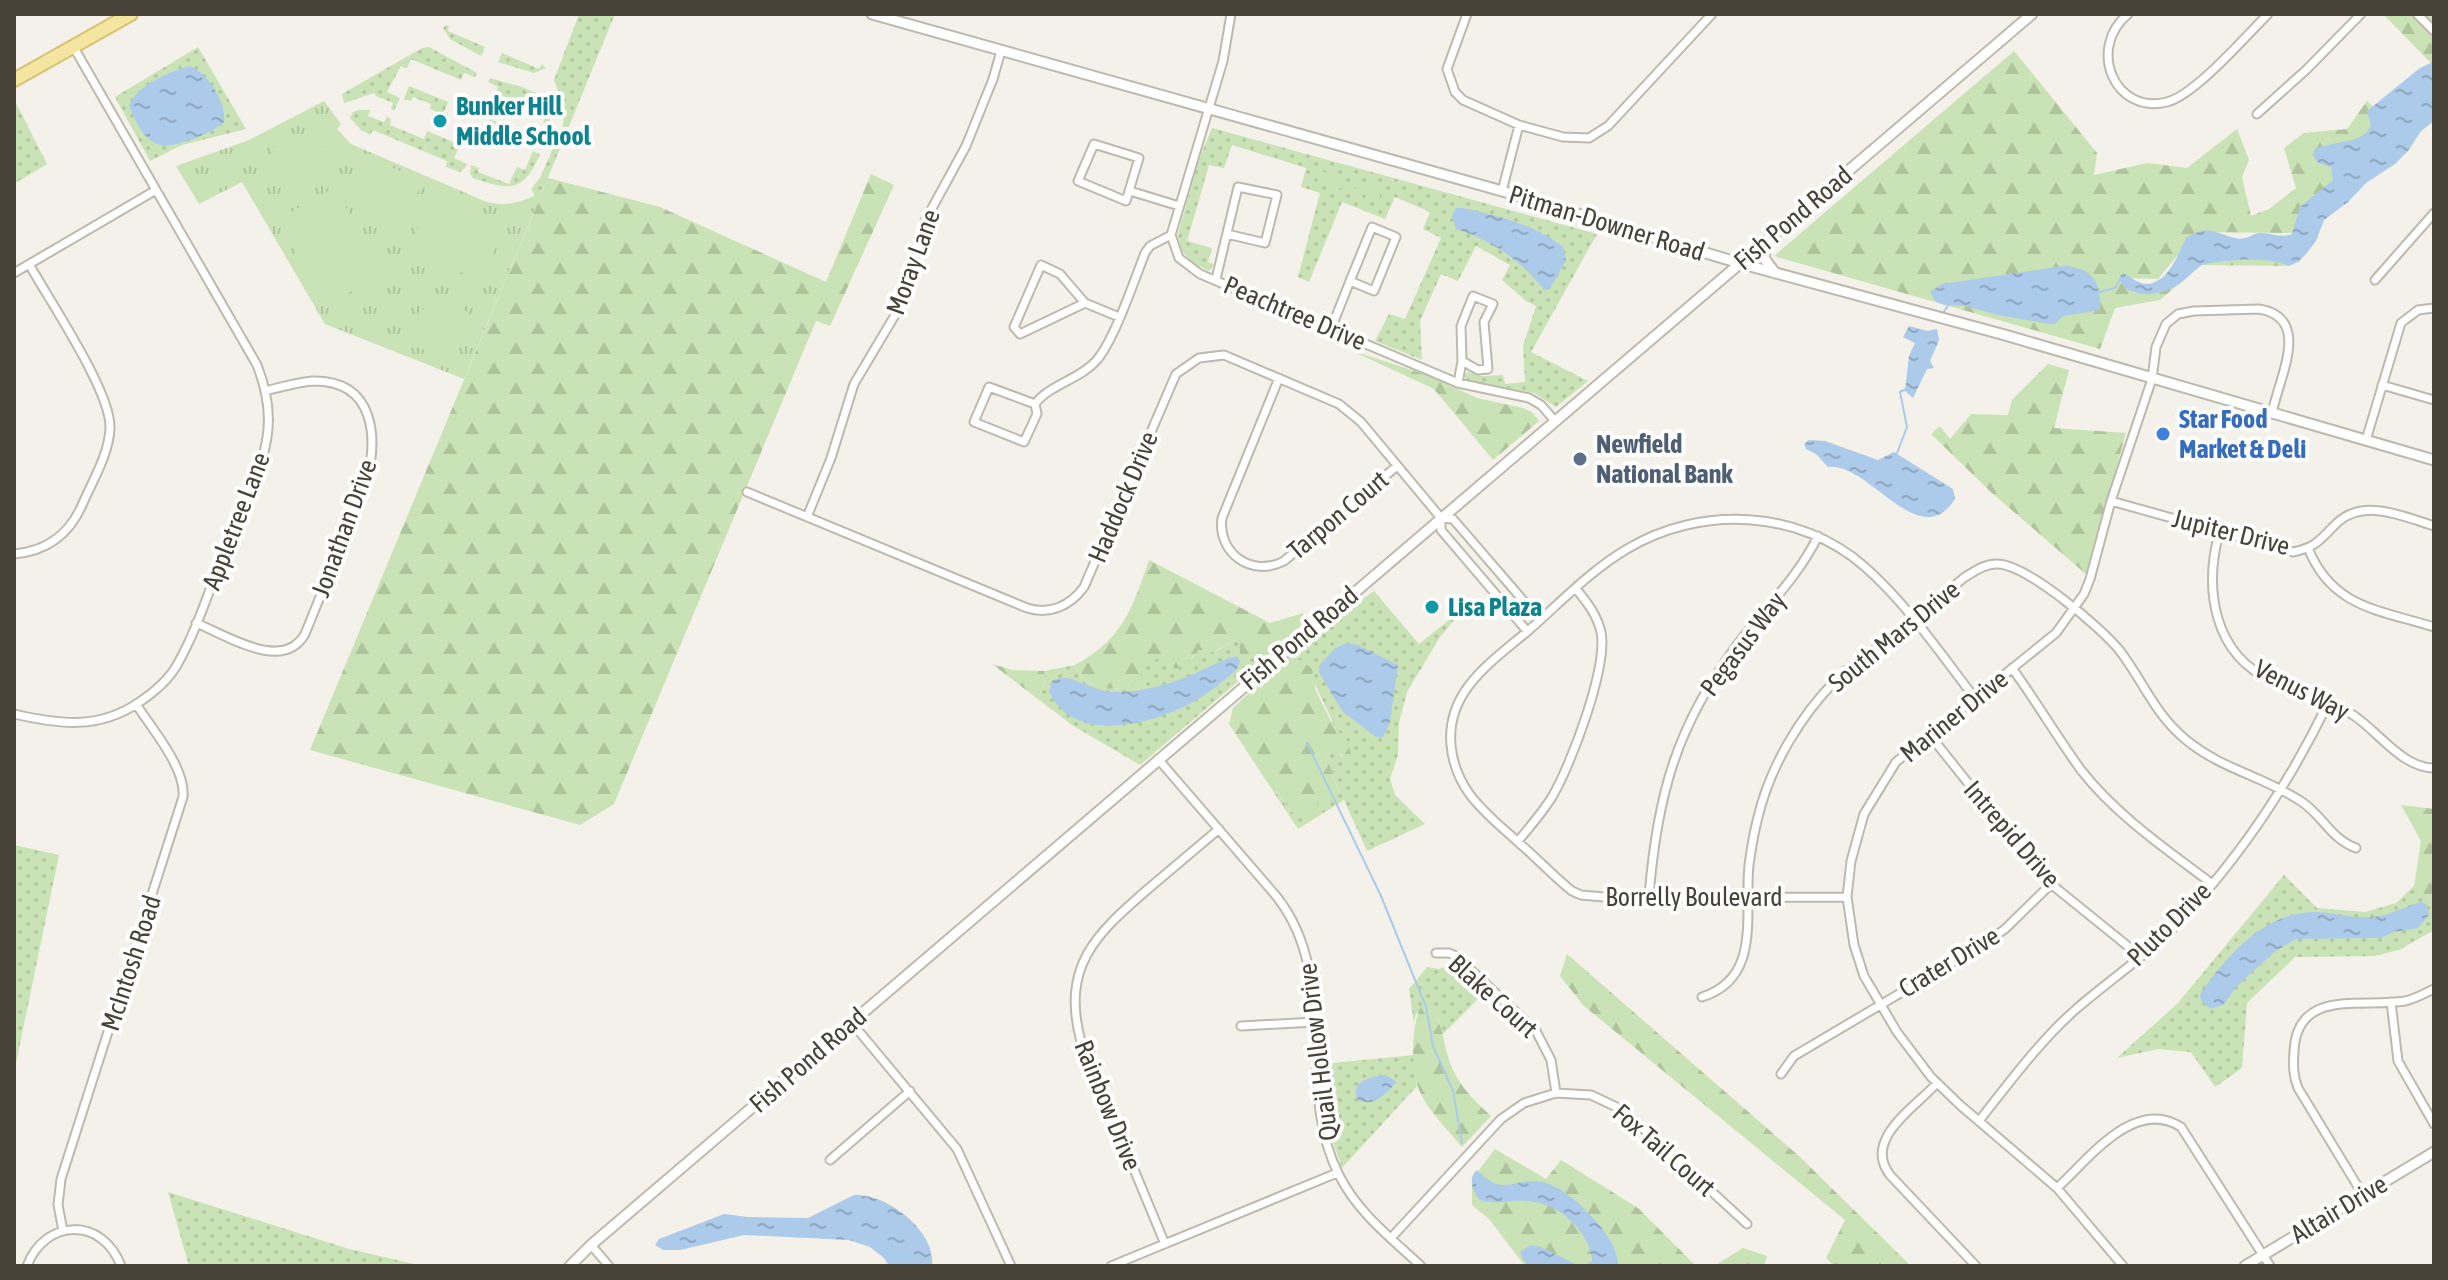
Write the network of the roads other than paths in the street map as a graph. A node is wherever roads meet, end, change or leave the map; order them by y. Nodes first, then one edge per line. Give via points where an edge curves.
1 (131, 14) edge
2 (872, 14) edge
3 (1231, 14) edge
4 (1467, 14) edge
5 (1712, 14) edge
6 (2032, 14) edge
7 (2128, 14) edge
8 (2268, 14) edge
9 (2361, 14) edge
10 (2417, 14) edge
11 (885, 16) edge
12 (896, 17) edge
13 (2434, 31) edge
14 (73, 46) junction
15 (1001, 51) junction
16 (14, 80) edge
17 (1209, 109) junction
18 (2257, 114) dead end
19 (1519, 125) junction
20 (156, 190) junction
21 (1130, 191) junction
22 (1502, 191) junction
23 (1179, 206) junction
24 (2434, 213) edge
25 (1227, 234) junction
26 (1171, 235) junction
27 (1766, 241) junction
28 (1705, 253) junction
29 (1739, 263) junction
30 (29, 264) junction
31 (14, 273) edge
32 (1777, 274) junction
33 (1216, 279) junction
34 (2375, 280) dead end
35 (1350, 281) junction
36 (1711, 287) junction
37 (1085, 303) junction
38 (2434, 308) edge
39 (1119, 317) junction
40 (1331, 329) junction
41 (1462, 361) junction
42 (1279, 378) junction
43 (2152, 379) junction
44 (1458, 383) junction
45 (2382, 385) junction
46 (265, 391) junction
47 (2434, 400) edge
48 (1035, 404) junction
49 (2272, 414) junction
50 (1555, 421) junction
51 (2366, 440) junction
52 (2434, 460) edge
53 (1397, 466) junction
54 (747, 492) dead end
55 (2111, 501) junction
56 (807, 517) junction
57 (1441, 518) junction
58 (2434, 526) edge
59 (2219, 533) junction
60 (1818, 536) junction
61 (1474, 545) junction
62 (2308, 548) junction
63 (14, 554) edge
64 (1463, 555) junction
65 (1576, 589) junction
66 (2075, 607) junction
67 (1913, 619) junction
68 (1540, 620) junction
69 (196, 623) junction
70 (2434, 627) edge
71 (1527, 631) junction
72 (2012, 668) junction
73 (1974, 697) junction
74 (2328, 703) junction
75 (136, 704) junction
76 (14, 714) edge
77 (1929, 734) junction
78 (1158, 759) junction
79 (2434, 768) edge
80 (2280, 789) junction
81 (1219, 829) junction
82 (1518, 841) junction
83 (2356, 848) dead end
84 (2211, 883) junction
85 (2051, 884) junction
86 (1649, 896) junction
87 (1748, 897) junction
88 (1847, 897) junction
89 (1436, 953) dead end
90 (2140, 956) junction
91 (2434, 989) edge
92 (1702, 997) dead end
93 (2391, 1002) junction
94 (1880, 1003) junction
95 (1315, 1022) junction
96 (852, 1023) junction
97 (1241, 1026) dead end
98 (1781, 1074) dead end
99 (1937, 1083) junction
100 (910, 1091) junction
101 (1556, 1093) junction
102 (1979, 1121) junction
103 (2434, 1124) edge
104 (2434, 1152) edge
105 (830, 1160) dead end
106 (1337, 1173) junction
107 (2057, 1188) junction
108 (2363, 1195) junction
109 (1747, 1224) dead end
110 (63, 1231) junction
111 (1391, 1238) junction
112 (1165, 1244) junction
113 (591, 1245) junction
114 (2263, 1255) junction
115 (27, 1266) edge
116 (121, 1266) edge
117 (570, 1266) edge
118 (609, 1266) edge
119 (1011, 1266) edge
120 (1111, 1266) edge
121 (1421, 1266) edge
122 (1976, 1266) edge
123 (2123, 1266) edge
124 (2245, 1266) edge
125 (2270, 1266) edge

1 - 14 main road
2 - 11 street, Pitman-Downer Road
3 - 17 street
4 - 19 street via 1450,56 1449,80 1463,100
5 - 19 street via 1597,134 1576,139
6 - 27 street, Fish Pond Road
7 - 8 street via 2110,35 2110,71 2127,93 2160,103 2190,89
9 - 18 street
10 - 13 street
11 - 12 street, Pitman-Downer Road
12 - 15 street, Pitman-Downer Road
14 - 16 main road
14 - 20 street, Appletree Lane
15 - 17 street, Pitman-Downer Road
15 - 56 street, Moray Lane via 966,146 929,210 901,305 854,384
17 - 22 street, Pitman-Downer Road
17 - 23 street
19 - 22 street
20 - 30 street
20 - 46 street, Appletree Lane via 253,356
21 - 21 street via 1126,201 1078,181 1094,144 1139,158
21 - 23 street
22 - 28 street, Pitman-Downer Road
23 - 26 street
24 - 34 street
25 - 25 street via 1238,187 1277,195 1265,243
25 - 33 street
26 - 33 street, Peachtree Drive via 1179,258
26 - 39 street via 1145,253
27 - 29 street, Fish Pond Road
27 - 32 street via 1764,258
28 - 29 street, Pitman-Downer Road
28 - 36 street via 1719,273
29 - 32 street, Pitman-Downer Road
29 - 36 street, Fish Pond Road
30 - 31 street
30 - 63 street via 101,389 110,429 70,527 43,548
32 - 43 street, Pitman-Downer Road
33 - 40 street, Peachtree Drive
35 - 35 street via 1372,227 1396,237 1374,291
35 - 40 street
36 - 50 street, Fish Pond Road
37 - 37 street via 1060,274 1041,265 1014,327 1020,334
37 - 39 street
38 - 45 street via 2418,310 2401,323
39 - 48 street via 1094,364
40 - 44 street, Peachtree Drive
41 - 41 street via 1461,326 1473,296 1493,304 1484,322 1488,369
41 - 44 street
42 - 53 street, Haddock Drive via 1345,408
42 - 53 street, Tarpon Court via 1222,518 1224,543 1239,560 1262,567 1284,561
42 - 56 street, Haddock Drive via 1224,355 1199,358 1179,370 1087,582 1058,608 1027,608
43 - 49 street, Pitman-Downer Road
43 - 49 street, Mariner Drive via 2158,339 2178,314 2267,310 2285,326 2291,341
43 - 55 street, Mariner Drive
44 - 50 street, Peachtree Drive via 1529,398
45 - 47 street
45 - 51 street
46 - 69 street, Appletree Lane via 264,451
46 - 69 street, Jonathan Drive via 312,381 353,394 367,413 373,435 366,483 296,646 285,652 267,651
48 - 48 street via 1037,414 1024,442 974,422 989,387
49 - 51 street, Pitman-Downer Road
50 - 57 street, Fish Pond Road
51 - 52 street, Pitman-Downer Road
53 - 57 street, Haddock Drive
54 - 56 street, Haddock Drive
55 - 59 street, Jupiter Drive
55 - 66 street, Mariner Drive via 2090,579
57 - 61 street via 1453,519
57 - 64 street via 1441,530
57 - 78 street, Fish Pond Road
58 - 62 street, Jupiter Drive via 2386,512 2359,511
59 - 62 street, Jupiter Drive via 2285,551
59 - 74 street, Venus Way via 2211,560 2214,613 2239,656 2270,680
60 - 65 street, Borrelly Boulevard via 1750,519 1691,523 1626,549
60 - 67 street, Borrelly Boulevard via 1862,564
60 - 86 street, Pegasus Way via 1790,583 1715,676 1689,724 1663,791
61 - 64 street
61 - 68 street
62 - 70 street via 2321,574 2344,596
64 - 71 street
65 - 68 street, Borrelly Boulevard
65 - 82 street via 1601,632 1598,670 1561,781
66 - 67 street, South Mars Drive via 1999,564 1977,569
66 - 72 street, Mariner Drive via 2056,633
66 - 80 street, South Mars Drive via 2122,653 2150,701 2185,739 2229,768
67 - 73 street, Borrelly Boulevard
67 - 87 street, South Mars Drive via 1837,679 1787,745 1758,816
68 - 71 street, Borrelly Boulevard
69 - 75 street, Appletree Lane via 172,673
71 - 82 street, Borrelly Boulevard via 1470,682 1456,709 1451,735 1467,794
72 - 73 street, Mariner Drive
72 - 84 street via 2103,794
73 - 77 street, Mariner Drive
74 - 79 street, Venus Way via 2357,718 2413,764
74 - 80 street, Pluto Drive
75 - 76 street, Appletree Lane via 80,724
75 - 110 street, McIntosh Road via 176,767 183,797 61,1179
77 - 85 street, Intrepid Drive
77 - 88 street, Mariner Drive via 1896,762 1872,799 1854,845
78 - 81 street, Quail Hollow Drive
78 - 96 street, Fish Pond Road
80 - 83 street, South Mars Drive via 2313,811 2341,843
80 - 84 street, Pluto Drive
81 - 95 street, Quail Hollow Drive via 1285,906 1298,929 1312,974
81 - 112 street, Rainbow Drive via 1105,926 1076,988 1081,1042
82 - 86 street, Borrelly Boulevard via 1581,895
84 - 90 street, Pluto Drive via 2171,930
85 - 90 street, Intrepid Drive
85 - 94 street, Crater Drive via 1972,953
86 - 87 street, Borrelly Boulevard
87 - 88 street, Borrelly Boulevard
87 - 92 street, South Mars Drive via 1748,938 1741,961 1730,982
88 - 94 street, Mariner Drive via 1859,961
89 - 101 street, Blake Court via 1456,956 1536,1031 1551,1060
90 - 102 street, Pluto Drive via 2072,1013
91 - 93 street
93 - 103 street via 2398,1061
93 - 108 street via 2323,1006 2302,1021 2295,1039 2298,1088
94 - 98 street, Crater Drive via 1794,1056
94 - 99 street, Mariner Drive
95 - 97 street
95 - 106 street, Quail Hollow Drive via 1320,1109
96 - 100 street
96 - 113 street, Fish Pond Road
99 - 102 street, Mariner Drive
99 - 122 street via 1885,1137 1882,1161
100 - 105 street
100 - 119 street via 957,1149
101 - 109 street, Fox Tail Court via 1591,1095 1617,1106
101 - 111 street, Fox Tail Court via 1524,1103 1501,1119
102 - 107 street, Mariner Drive
104 - 108 street, Altair Drive
106 - 111 street, Quail Hollow Drive via 1361,1209
106 - 112 street
107 - 114 street via 2118,1132 2145,1118 2168,1119 2181,1127
107 - 123 street, Mariner Drive
108 - 114 street, Altair Drive
110 - 115 street via 38,1244
110 - 116 street via 101,1237
111 - 121 street, Quail Hollow Drive
112 - 120 street
113 - 117 street, Fish Pond Road
113 - 118 street
114 - 124 street, Altair Drive
114 - 125 street

